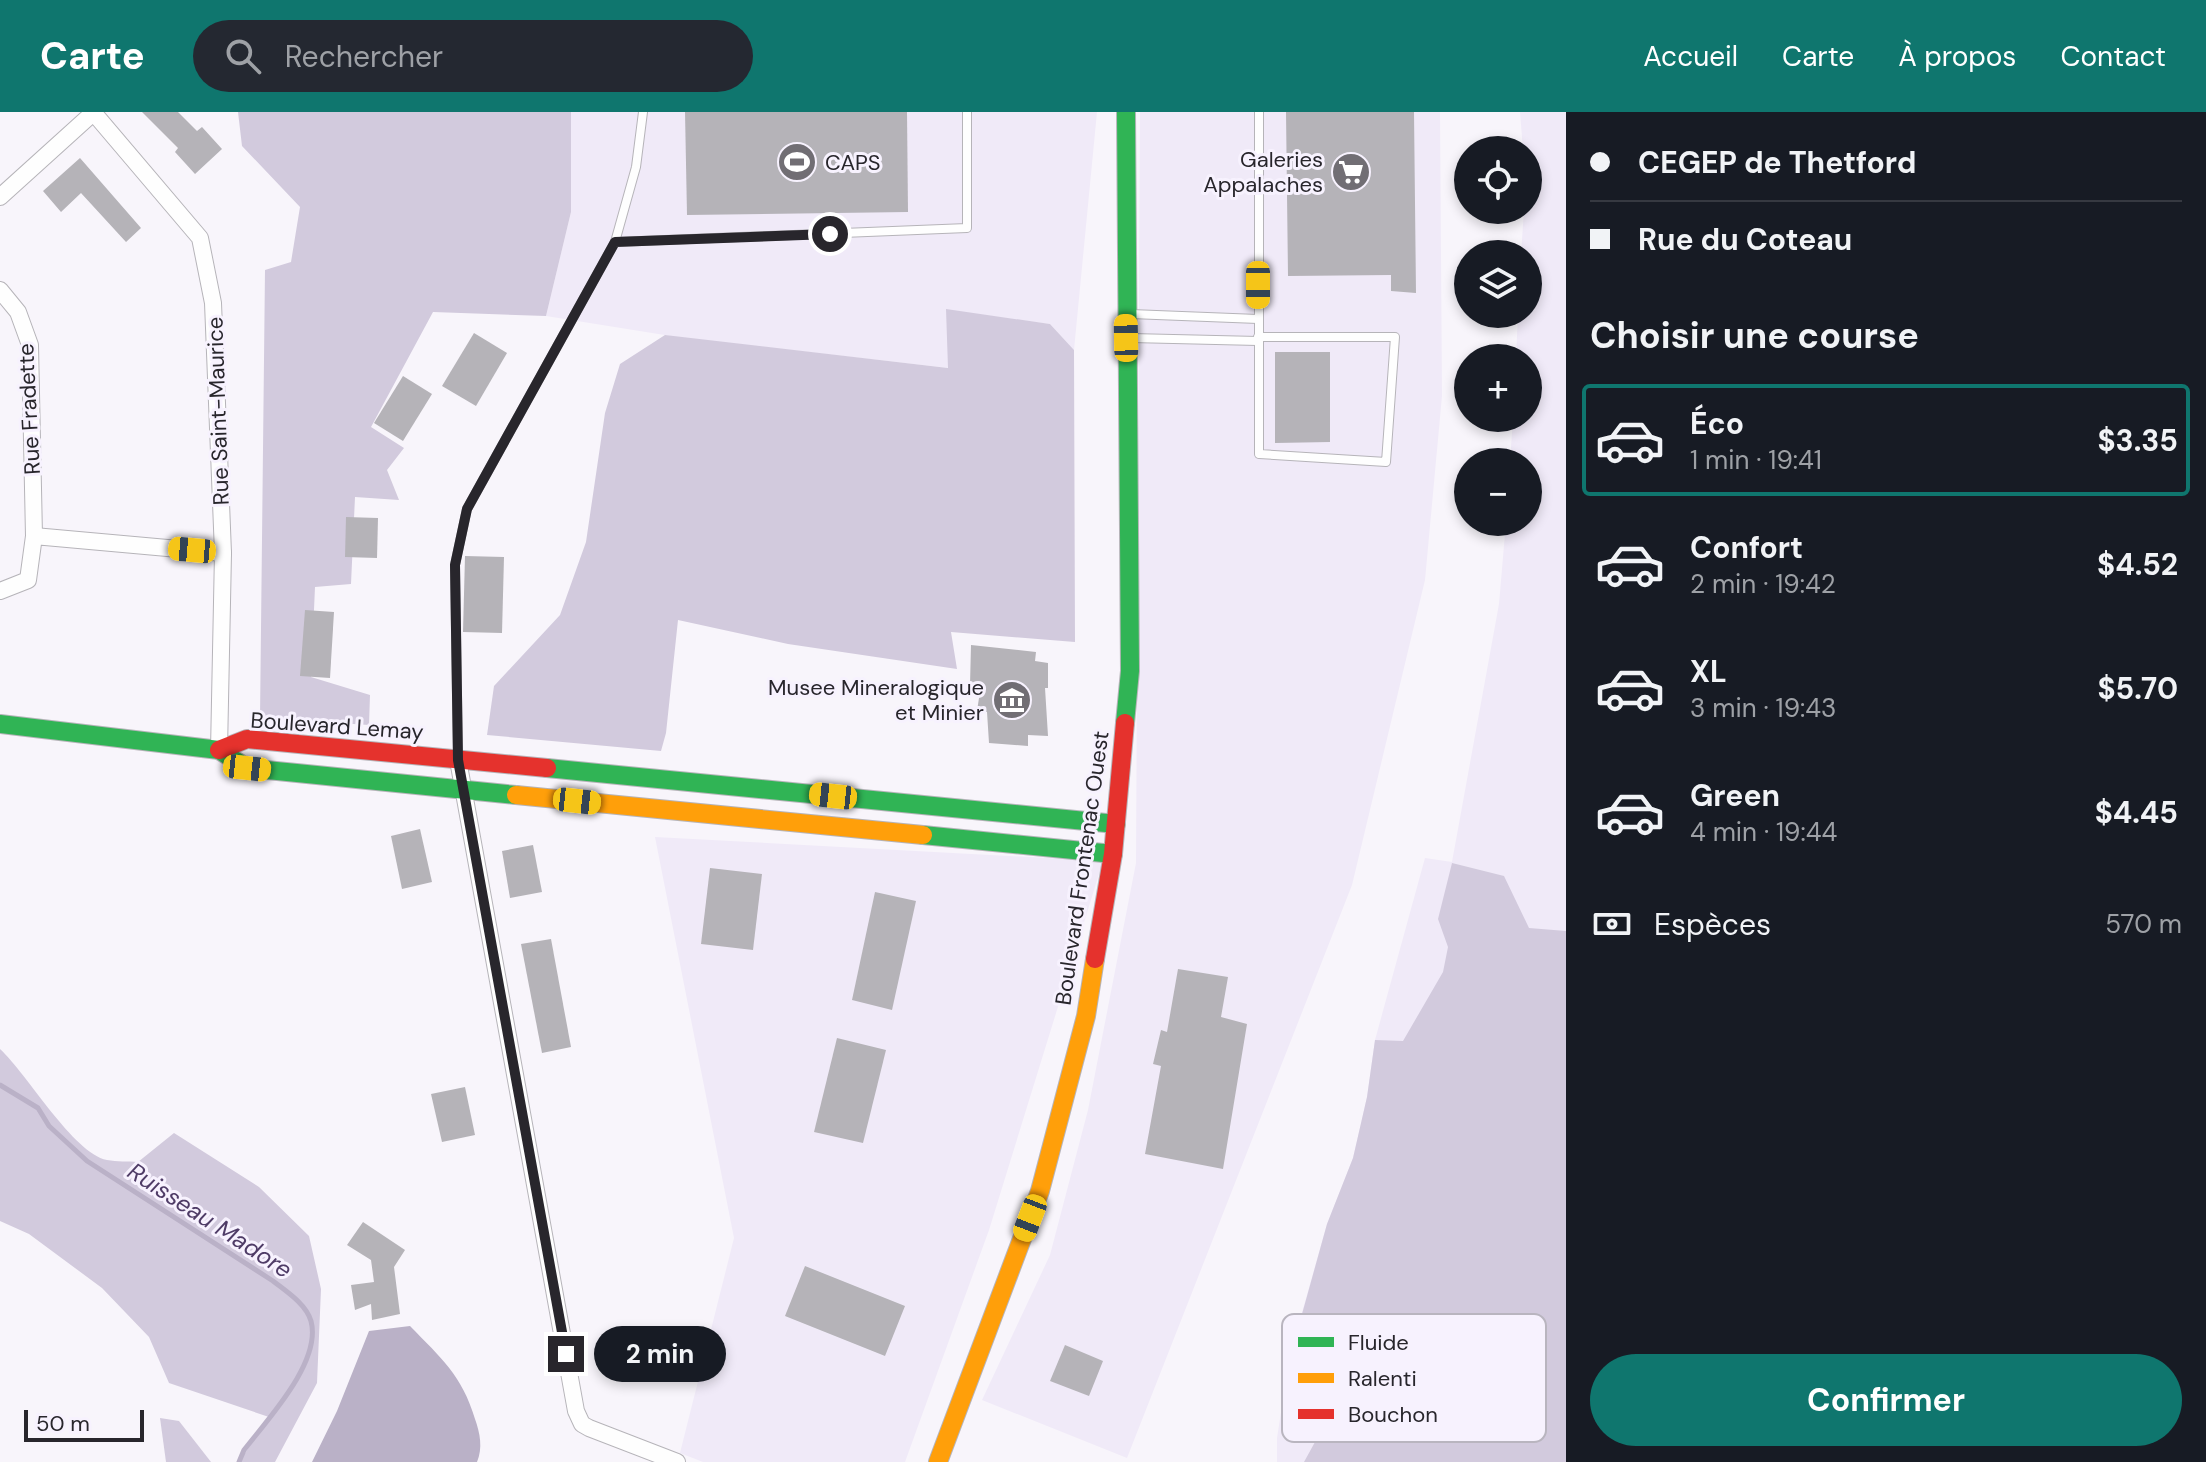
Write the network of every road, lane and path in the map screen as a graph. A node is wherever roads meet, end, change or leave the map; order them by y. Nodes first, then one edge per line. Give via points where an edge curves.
1 (94, 112) edge
2 (643, 112) edge
3 (967, 112) edge
4 (1126, 112) edge
5 (1259, 112) edge
6 (0, 197) edge
7 (615, 242) junction
8 (0, 290) edge
9 (1126, 314) junction
10 (1258, 319) junction
11 (1126, 338) junction
12 (1258, 339) junction
13 (34, 536) junction
14 (223, 553) junction
15 (0, 591) edge
16 (0, 724) edge
17 (219, 750) junction
18 (458, 760) junction
19 (691, 782) junction
20 (463, 790) junction
21 (947, 807) junction
22 (692, 813) junction
23 (1116, 824) junction
24 (947, 838) junction
25 (1113, 854) junction
26 (677, 1462) edge
27 (938, 1462) edge

1 - 6 street
1 - 14 street, Rue Saint-Maurice via 200,238 213,303
2 - 7 lane via 636,167
3 - 7 lane via 967,228
4 - 9 street, Boulevard Frontenac Ouest
5 - 10 lane
7 - 18 lane via 467,509 455,565
8 - 13 street, Rue Fradette via 18,312 30,345
9 - 10 lane
9 - 11 street, Boulevard Frontenac Ouest
10 - 12 lane
11 - 12 lane
11 - 23 street, Boulevard Frontenac Ouest via 1130,671
12 - 12 lane via 1395,337 1386,462 1259,454
13 - 14 street
13 - 15 street, Rue Fradette via 28,580
14 - 17 street, Rue Saint-Maurice
16 - 17 street, Boulevard Lemay
17 - 18 street, Boulevard Lemay via 247,739
17 - 20 street, Boulevard Lemay via 247,768
18 - 19 street, Boulevard Lemay
18 - 20 street
19 - 21 street, Boulevard Lemay
19 - 22 street
20 - 22 street, Boulevard Lemay
20 - 26 street via 576,1411 589,1428
21 - 23 street, Boulevard Lemay
21 - 24 street
22 - 24 street, Boulevard Lemay
23 - 25 street, Boulevard Frontenac Ouest
24 - 25 street, Boulevard Lemay
25 - 27 street, Boulevard Frontenac Ouest via 1086,1016 1040,1191

